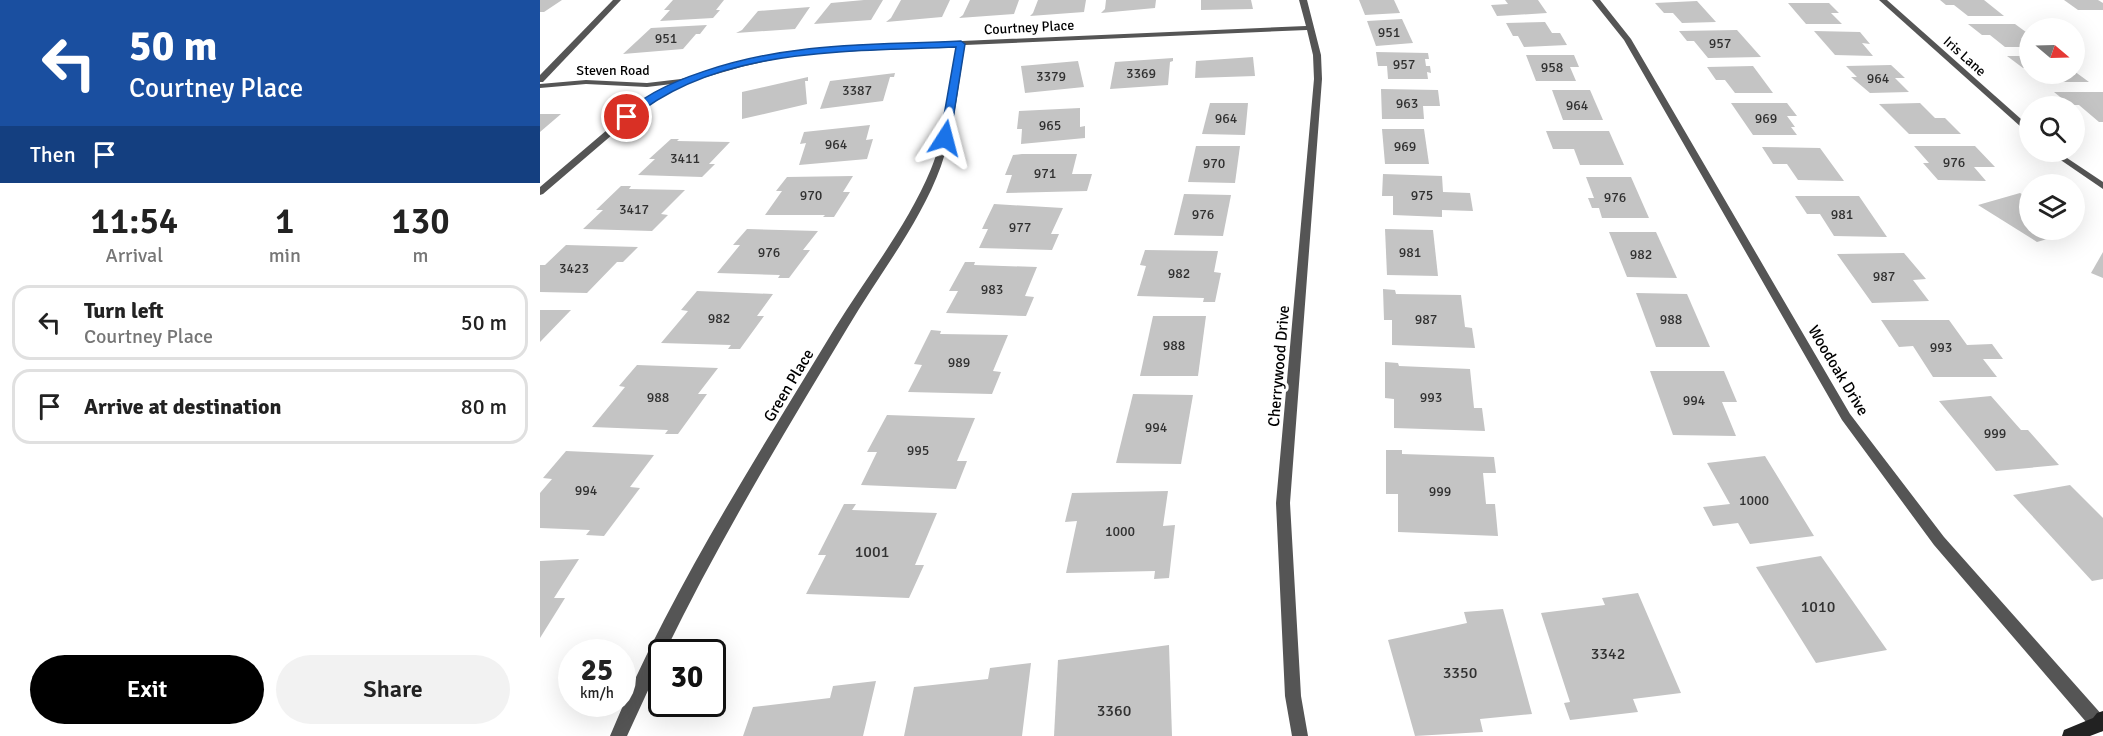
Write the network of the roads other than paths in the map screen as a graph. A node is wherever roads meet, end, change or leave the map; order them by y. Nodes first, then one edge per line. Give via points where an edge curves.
1 (617, 0) edge
2 (1303, 0) edge
3 (1596, 0) edge
4 (1883, 0) edge
5 (1309, 28) junction
6 (961, 44) junction
7 (540, 80) edge
8 (686, 80) junction
9 (540, 86) edge
10 (2019, 122) edge
11 (2068, 162) edge
12 (2103, 186) edge
13 (540, 192) edge
14 (2101, 722) edge
15 (618, 736) edge
16 (1300, 736) edge
17 (2070, 736) edge

1 - 7 street
2 - 5 street, Cherrywood Drive
3 - 14 street, Woodoak Drive via 1627,39 1846,417 1938,541
4 - 10 street, Iris Lane
5 - 6 street, Courtney Place
5 - 16 street, Cherrywood Drive via 1317,55 1318,79 1283,503 1293,696
6 - 8 street, Courtney Place via 799,52
6 - 15 street, Green Place via 945,138 935,169 904,231 863,291 694,577
8 - 9 street, Steven Road via 647,85 586,82
8 - 13 street, Courtney Place via 644,103
11 - 12 street
14 - 17 main road

